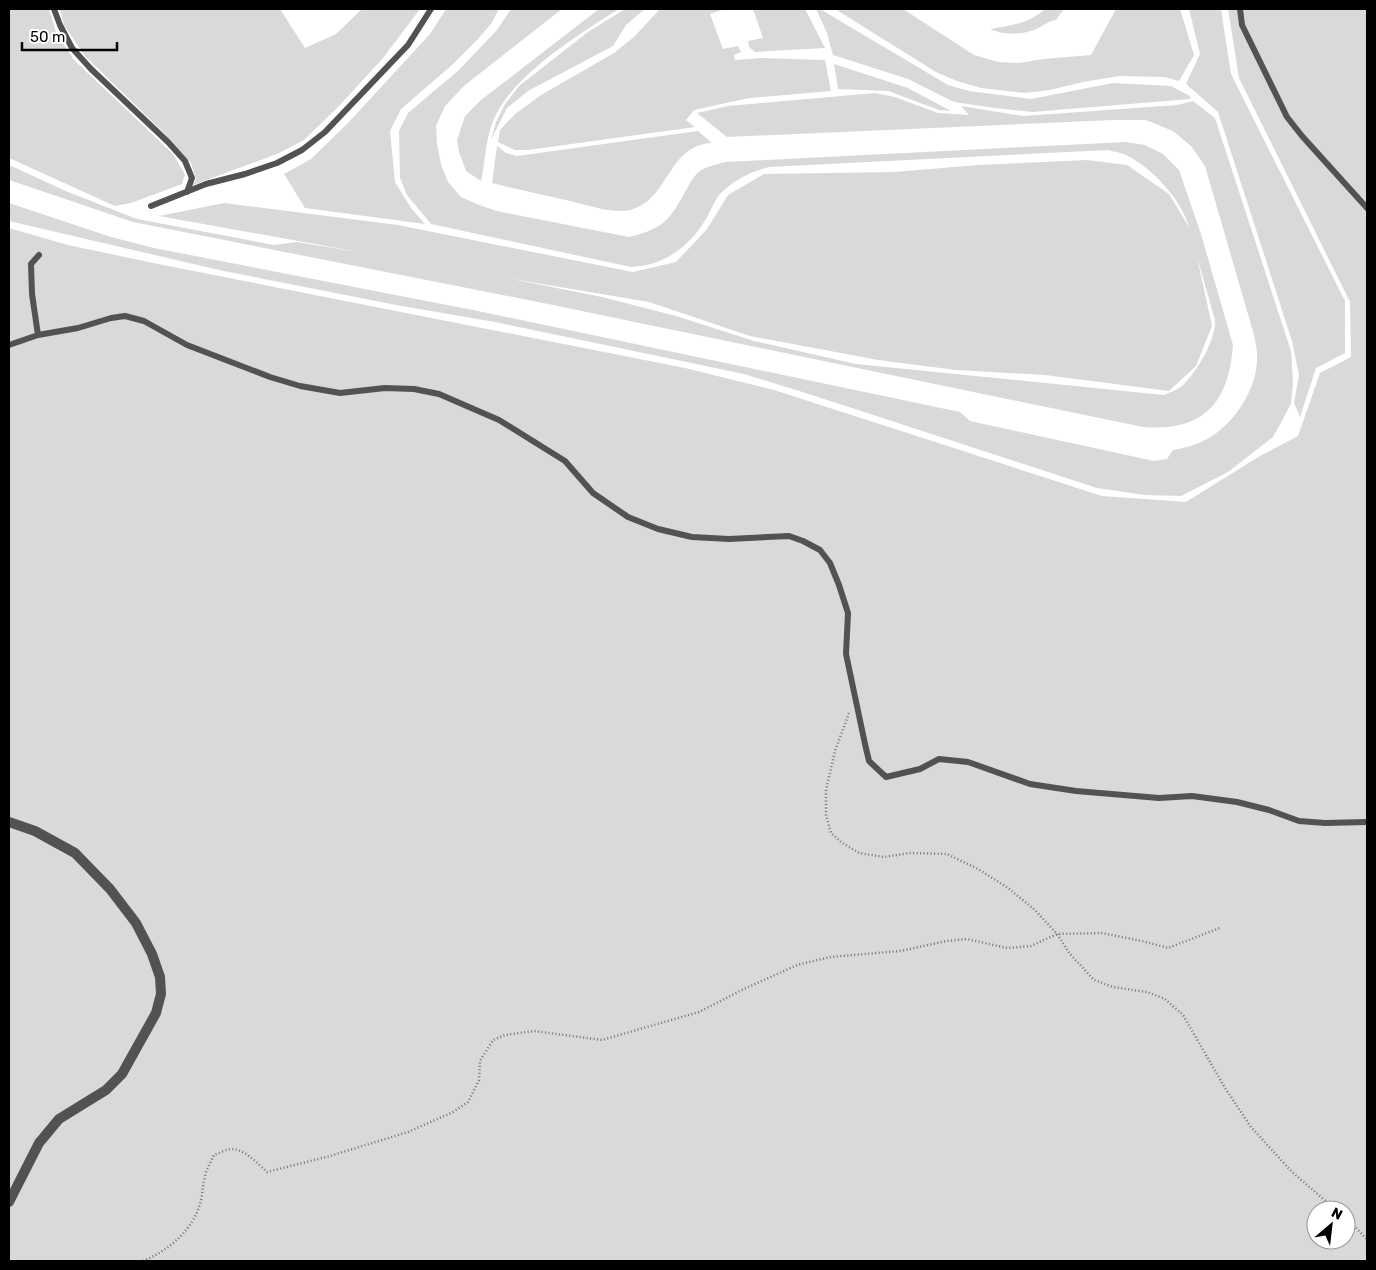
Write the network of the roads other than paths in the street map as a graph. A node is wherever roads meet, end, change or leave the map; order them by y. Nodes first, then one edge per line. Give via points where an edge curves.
1 (54, 9) edge
2 (431, 9) edge
3 (1240, 9) edge
4 (187, 192) junction
5 (151, 206) dead end
6 (1367, 208) edge
7 (39, 254) dead end
8 (38, 335) junction
9 (9, 345) edge
10 (9, 822) edge
11 (1367, 822) edge
12 (9, 1202) edge

1 - 4 lane via 72,48 185,162 192,178
2 - 4 lane via 408,45 324,132 302,150 277,163
3 - 6 lane via 1242,25 1287,117
4 - 5 lane
7 - 8 lane via 31,264
8 - 9 lane
8 - 11 lane via 125,316 144,321 187,346 300,386 340,393 385,388 440,394 499,420 565,461 593,493 628,517 658,529 692,537 789,536 803,541 820,550 830,563 839,585 848,612 846,654 870,761 886,777 920,769 939,760 949,760 968,762 1030,784 1076,791 1159,798 1192,796 1237,802 1299,821
10 - 12 street via 35,831 75,853 110,889 136,923 152,954 160,977 161,994 156,1013 122,1074 106,1090 59,1119 39,1143

